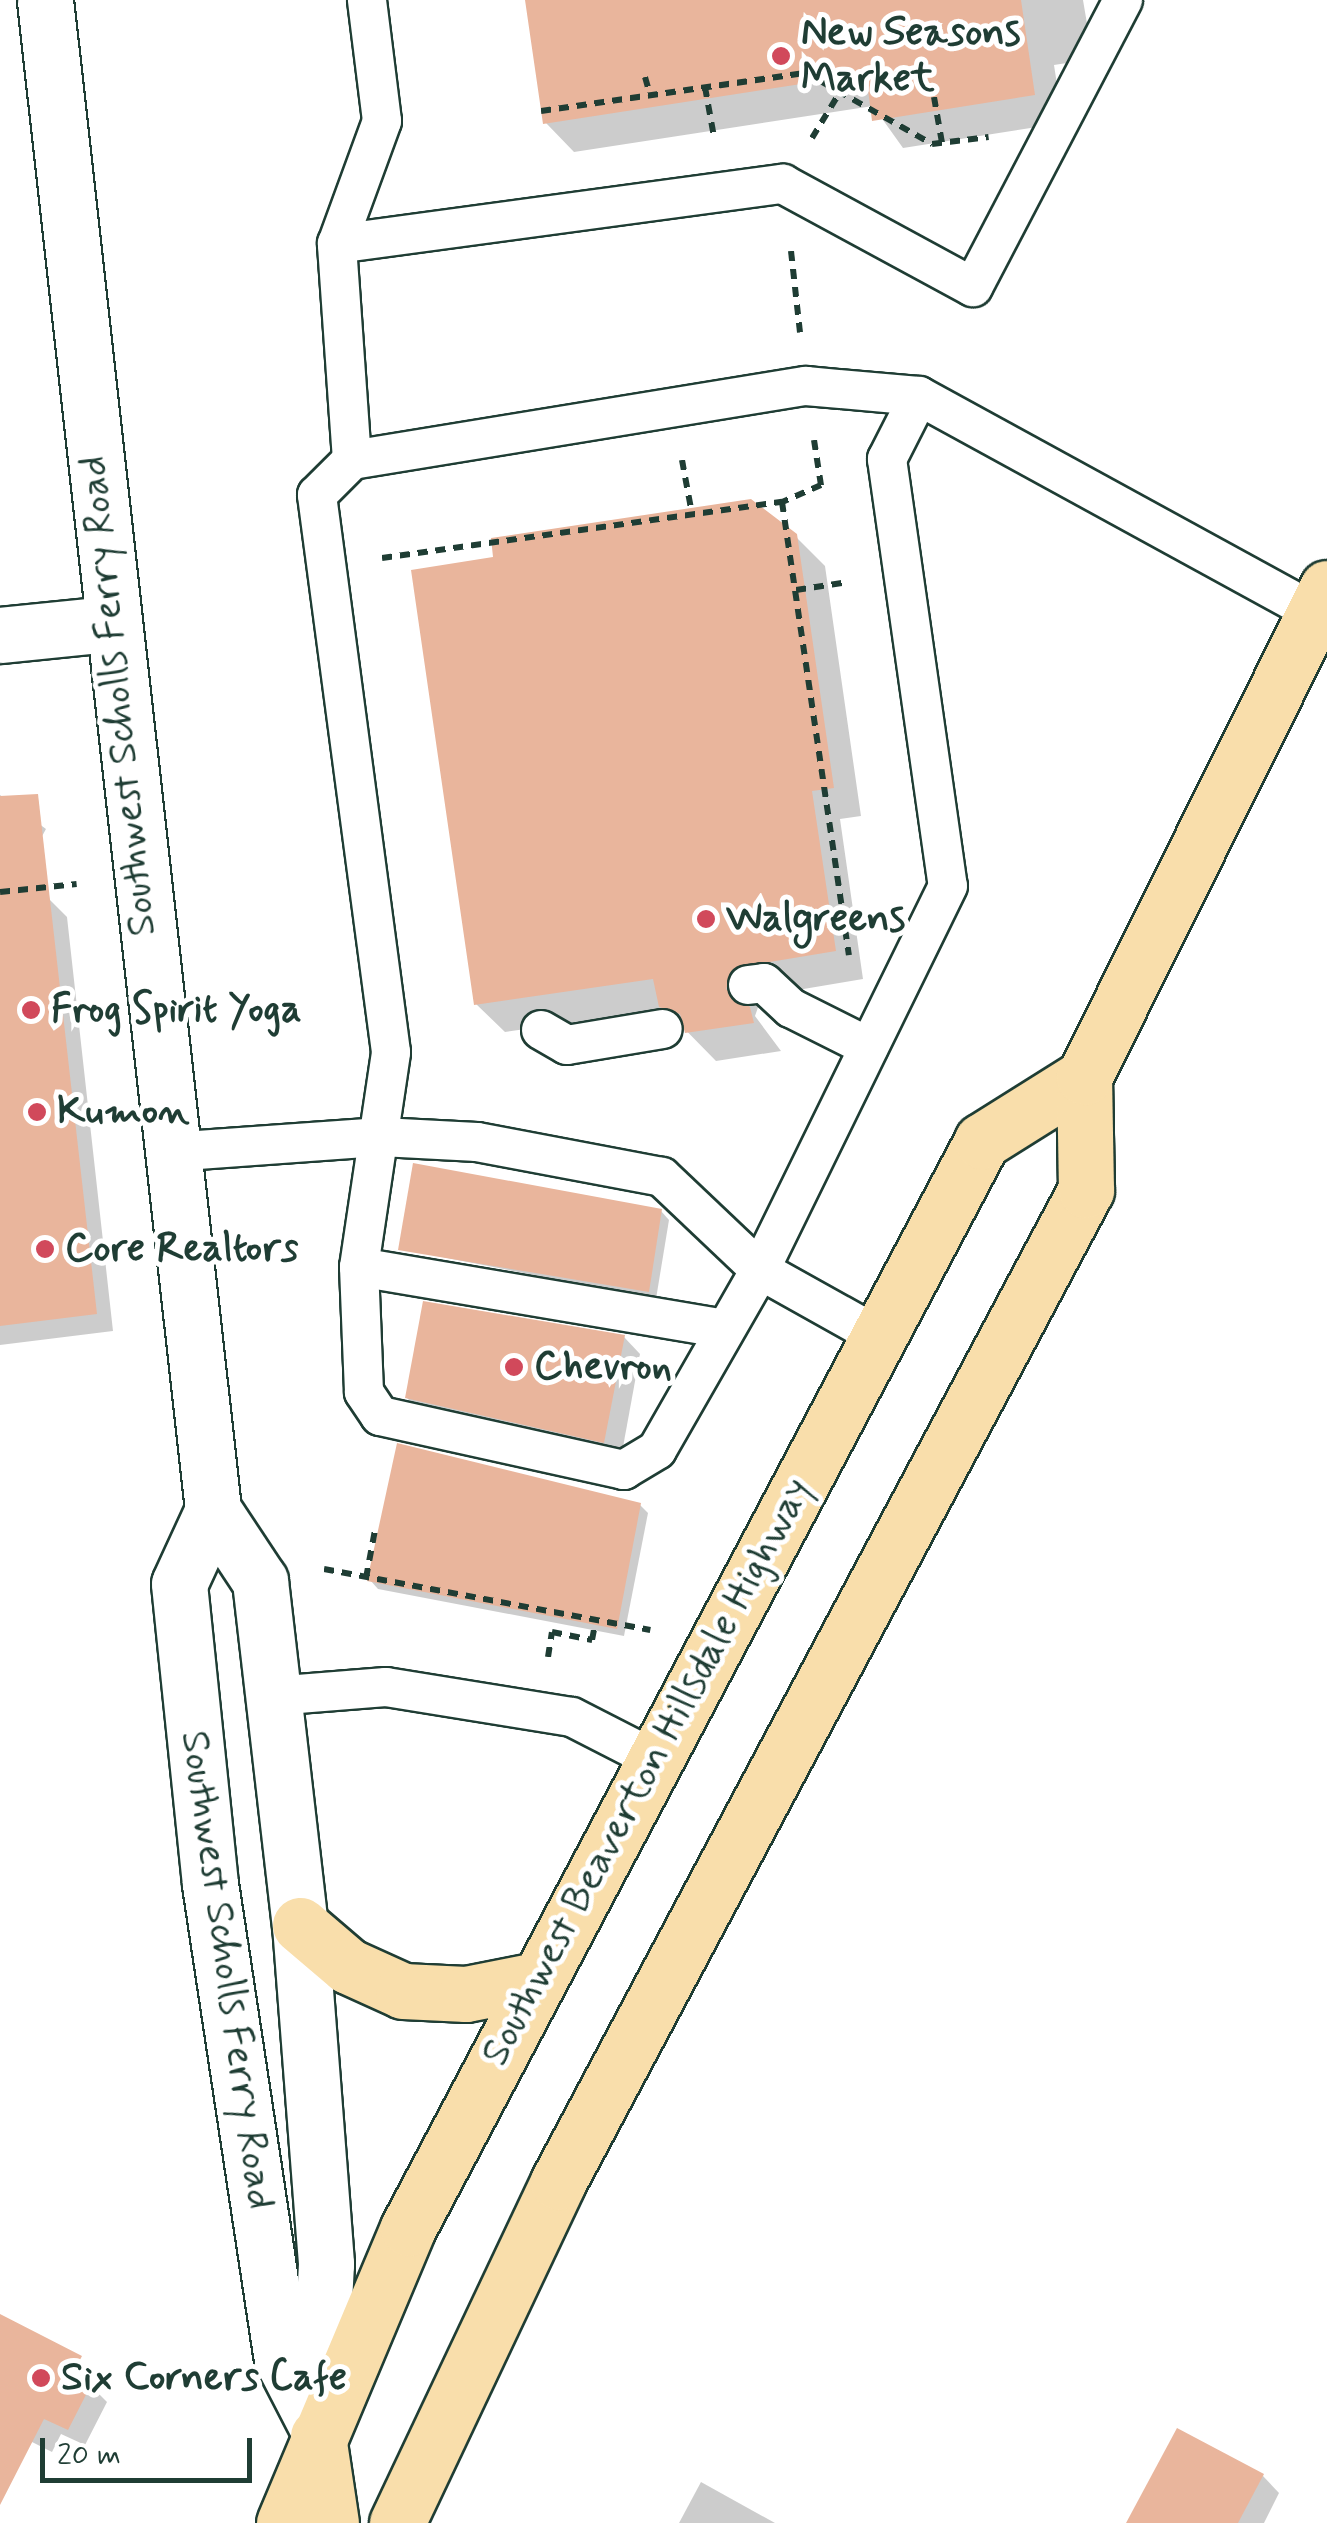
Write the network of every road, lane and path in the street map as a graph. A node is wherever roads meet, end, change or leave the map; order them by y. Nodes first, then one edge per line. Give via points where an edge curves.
1 (45, 0) edge
2 (367, 0) edge
3 (1124, 0) edge
4 (645, 77) dead end
5 (840, 92) junction
6 (650, 94) junction
7 (934, 97) dead end
8 (542, 111) dead end
9 (1056, 127) junction
10 (942, 143) junction
11 (783, 184) junction
12 (337, 244) junction
13 (806, 386) junction
14 (920, 396) junction
15 (678, 439) dead end
16 (352, 460) junction
17 (782, 502) junction
18 (692, 514) junction
19 (366, 560) dead end
20 (814, 588) dead end
21 (796, 590) junction
22 (1321, 601) edge
23 (108, 624) junction
24 (0, 635) edge
25 (45, 887) dead end
26 (0, 892) edge
27 (850, 962) dead end
28 (750, 999) dead end
29 (664, 1029) dead end
30 (541, 1030) dead end
31 (869, 1048) junction
32 (1084, 1076) junction
33 (381, 1137) junction
34 (170, 1152) junction
35 (359, 1267) junction
36 (760, 1270) junction
37 (726, 1329) junction
38 (878, 1336) junction
39 (212, 1510) junction
40 (375, 1530) dead end
41 (318, 1568) dead end
42 (366, 1578) junction
43 (596, 1620) junction
44 (634, 1628) dead end
45 (545, 1672) dead end
46 (273, 1696) junction
47 (654, 1759) junction
48 (300, 1925) junction
49 (537, 1980) junction
50 (317, 2428) junction
51 (284, 2523) edge
52 (331, 2523) edge
53 (397, 2523) edge

1 - 23 main road, Southwest Scholls Ferry Road
2 - 12 lane via 382,121
3 - 9 lane
4 - 6 path
5 - 6 path via 806,73
5 - 10 path
5 - 11 path
6 - 8 path
7 - 10 path
9 - 10 path
9 - 11 lane via 974,287
11 - 12 lane
11 - 13 path
12 - 16 lane
13 - 14 lane
13 - 16 lane
13 - 17 path via 821,485
14 - 22 lane
14 - 31 lane via 887,459 948,886
15 - 18 path
16 - 33 lane via 316,495 391,1052
17 - 18 path
17 - 21 path
18 - 19 path
20 - 21 path
21 - 27 path
22 - 32 main road
23 - 24 main road
23 - 34 main road, Southwest Scholls Ferry Road
25 - 26 path
28 - 31 lane via 764,983 791,1008
29 - 30 lane via 568,1045
31 - 36 lane
32 - 38 main road, Southwest Beaverton Hillsdale Highway via 982,1140
32 - 53 main road via 1086,1190 550,2198
33 - 34 lane
33 - 35 lane
33 - 36 lane via 477,1142 662,1177
34 - 39 main road, Southwest Scholls Ferry Road
35 - 37 lane
35 - 37 lane via 364,1392 380,1416 624,1470 658,1450
36 - 37 lane
36 - 38 lane
38 - 47 main road, Southwest Beaverton Hillsdale Highway
39 - 46 main road, Southwest Scholls Ferry Road via 260,1580
39 - 50 main road, Southwest Scholls Ferry Road via 179,1584 210,1884 282,2359
40 - 42 path
41 - 42 path
42 - 43 path
43 - 44 path
43 - 45 path via 592,1640 552,1632
46 - 47 lane via 386,1687 572,1717
46 - 48 main road, Southwest Scholls Ferry Road
47 - 49 main road, Southwest Beaverton Hillsdale Highway
48 - 49 main road via 348,1966 403,1990 466,1994
48 - 50 main road, Southwest Scholls Ferry Road via 326,2264
49 - 50 main road, Southwest Beaverton Hillsdale Highway
50 - 51 main road, Southwest Beaverton Hillsdale Highway
50 - 52 main road, Southwest Scholls Ferry Road

